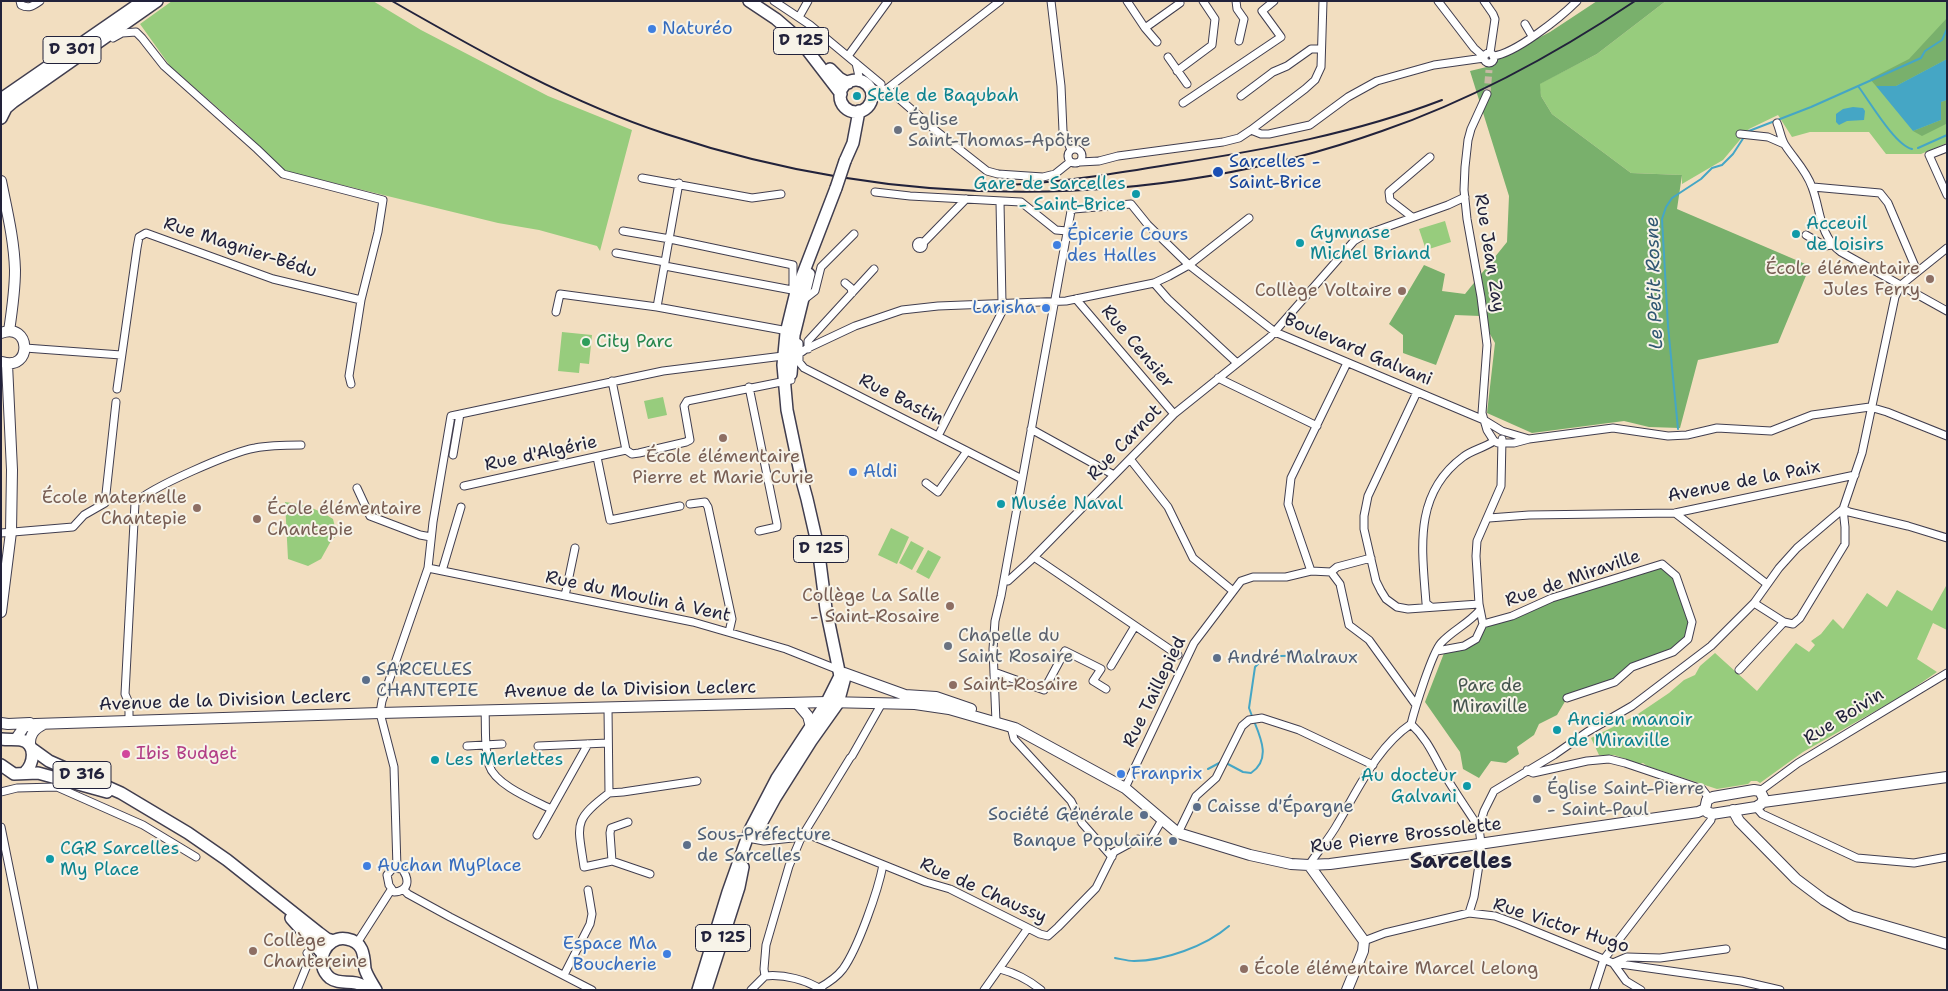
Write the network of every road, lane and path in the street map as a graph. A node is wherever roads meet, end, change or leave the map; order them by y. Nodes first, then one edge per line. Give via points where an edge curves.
1 (20, 1) edge
2 (40, 1) edge
3 (143, 1) edge
4 (157, 1) edge
5 (751, 1) edge
6 (774, 1) edge
7 (808, 1) edge
8 (888, 1) edge
9 (1000, 1) edge
10 (1051, 1) edge
11 (1127, 1) edge
12 (1202, 1) edge
13 (1236, 1) edge
14 (1274, 1) edge
15 (1324, 1) edge
16 (1438, 1) edge
17 (1484, 1) edge
18 (1577, 1) edge
19 (1180, 3) dead end
20 (800, 17) junction
21 (1525, 24) dead end
22 (1145, 28) junction
23 (1532, 36) junction
24 (1157, 42) dead end
25 (1240, 42) dead end
26 (1321, 49) junction
27 (848, 56) junction
28 (1168, 57) dead end
29 (75, 59) junction
30 (1488, 59) junction
31 (856, 63) junction
32 (1177, 71) junction
33 (881, 84) dead end
34 (1187, 84) dead end
35 (865, 85) junction
36 (843, 89) junction
37 (888, 89) junction
38 (1486, 94) tunnel mouth
39 (1241, 96) dead end
40 (1, 99) edge
41 (870, 102) junction
42 (1183, 102) dead end
43 (846, 108) junction
44 (860, 111) junction
45 (1, 118) edge
46 (1777, 123) dead end
47 (1251, 130) junction
48 (1740, 134) dead end
49 (1784, 144) junction
50 (1947, 148) edge
51 (1071, 150) junction
52 (847, 156) junction
53 (1430, 157) dead end
54 (1081, 160) junction
55 (1070, 162) junction
56 (642, 178) dead end
57 (679, 183) junction
58 (1, 187) edge
59 (1813, 187) junction
60 (875, 192) dead end
61 (781, 194) dead end
62 (1947, 195) edge
63 (1464, 197) junction
64 (966, 199) junction
65 (1000, 202) junction
66 (1412, 217) junction
67 (1250, 218) dead end
68 (1067, 230) junction
69 (622, 231) dead end
70 (854, 234) dead end
71 (1806, 236) dead end
72 (670, 239) junction
73 (923, 242) dead end
74 (1832, 245) junction
75 (1947, 248) edge
76 (616, 252) dead end
77 (665, 264) junction
78 (1189, 265) junction
79 (874, 269) dead end
80 (1917, 271) junction
81 (845, 283) dead end
82 (1154, 283) junction
83 (1901, 285) junction
84 (852, 292) junction
85 (797, 293) junction
86 (1076, 299) junction
87 (361, 300) junction
88 (1056, 301) junction
89 (1004, 304) junction
90 (657, 307) junction
91 (1947, 311) edge
92 (556, 312) dead end
93 (5, 332) edge
94 (1275, 332) junction
95 (790, 335) junction
96 (25, 348) junction
97 (808, 349) junction
98 (121, 354) junction
99 (791, 355) junction
100 (4, 363) edge
101 (1237, 363) junction
102 (1347, 363) junction
103 (1218, 378) junction
104 (612, 380) junction
105 (787, 380) junction
106 (351, 384) dead end
107 (748, 387) junction
108 (117, 389) dead end
109 (1417, 392) junction
110 (116, 402) dead end
111 (1870, 408) junction
112 (460, 414) junction
113 (1174, 414) junction
114 (1484, 420) junction
115 (1317, 426) junction
116 (1493, 427) junction
117 (1031, 429) junction
118 (1502, 431) junction
119 (1489, 434) junction
120 (1946, 434) edge
121 (938, 436) junction
122 (1529, 439) junction
123 (1494, 441) junction
124 (1502, 443) junction
125 (301, 445) dead end
126 (626, 450) junction
127 (967, 451) junction
128 (452, 455) dead end
129 (597, 457) junction
130 (1130, 459) junction
131 (1114, 475) junction
132 (1855, 475) junction
133 (1022, 479) junction
134 (926, 483) dead end
135 (464, 486) dead end
136 (357, 488) dead end
137 (690, 504) dead end
138 (680, 506) dead end
139 (461, 507) dead end
140 (1843, 510) junction
141 (1675, 513) junction
142 (1489, 518) junction
143 (758, 531) dead end
144 (6, 532) edge
145 (431, 537) junction
146 (1947, 538) edge
147 (575, 548) dead end
148 (1034, 557) junction
149 (1371, 558) junction
150 (428, 568) junction
151 (442, 571) junction
152 (1311, 571) junction
153 (1331, 572) junction
154 (1004, 581) junction
155 (1767, 584) junction
156 (1233, 591) junction
157 (565, 596) junction
158 (1754, 603) junction
159 (1431, 607) junction
160 (1, 612) edge
161 (1481, 614) junction
162 (1784, 622) junction
163 (1135, 626) junction
164 (729, 632) junction
165 (1437, 650) junction
166 (1178, 655) dead end
167 (1112, 666) dead end
168 (1739, 670) dead end
169 (840, 672) junction
170 (994, 672) junction
171 (1947, 672) edge
172 (1106, 689) dead end
173 (1567, 698) dead end
174 (832, 702) junction
175 (797, 703) junction
176 (882, 703) junction
177 (1416, 705) junction
178 (608, 708) junction
179 (485, 710) junction
180 (380, 713) junction
181 (128, 721) junction
182 (996, 722) junction
183 (1, 723) edge
184 (40, 724) junction
185 (1411, 724) junction
186 (811, 727) junction
187 (1011, 727) junction
188 (1, 739) edge
189 (15, 740) junction
190 (608, 743) junction
191 (502, 744) dead end
192 (588, 744) junction
193 (486, 745) junction
194 (467, 746) dead end
195 (538, 746) dead end
196 (31, 747) junction
197 (1372, 765) junction
198 (3, 769) edge
199 (24, 772) junction
200 (1530, 772) junction
201 (1947, 777) edge
202 (697, 781) dead end
203 (1125, 788) junction
204 (1760, 791) junction
205 (1, 792) edge
206 (609, 793) junction
207 (1709, 798) junction
208 (133, 801) junction
209 (1759, 804) junction
210 (551, 809) junction
211 (1733, 810) junction
212 (1484, 811) junction
213 (1708, 811) junction
214 (1470, 814) junction
215 (1162, 820) junction
216 (628, 822) dead end
217 (1, 827) edge
218 (1479, 828) junction
219 (1178, 833) junction
220 (537, 835) dead end
221 (801, 838) junction
222 (753, 839) junction
223 (1482, 843) junction
224 (196, 857) dead end
225 (1112, 857) junction
226 (1947, 857) edge
227 (612, 861) junction
228 (884, 865) junction
229 (1309, 865) junction
230 (397, 868) junction
231 (650, 874) dead end
232 (391, 890) junction
233 (404, 890) junction
234 (588, 890) dead end
235 (268, 893) junction
236 (1469, 912) junction
237 (1028, 928) junction
238 (334, 940) junction
239 (1364, 941) junction
240 (357, 943) junction
241 (1947, 944) edge
242 (1726, 949) dead end
243 (306, 953) dead end
244 (323, 954) junction
245 (1604, 959) junction
246 (1613, 963) junction
247 (365, 964) junction
248 (1000, 969) junction
249 (765, 973) junction
250 (564, 975) junction
251 (349, 982) junction
252 (821, 989) edge
253 (34, 990) edge
254 (297, 990) edge
255 (370, 990) edge
256 (376, 990) edge
257 (592, 990) edge
258 (698, 990) edge
259 (706, 990) edge
260 (751, 990) edge
261 (984, 990) edge
262 (1041, 990) edge
263 (1347, 990) edge
264 (1594, 990) edge
265 (1641, 990) edge
266 (1780, 990) edge

1 - 2 street via 27,8
3 - 40 main road, D 301
4 - 29 main road, D 301
5 - 36 main road, D 125 via 798,38
6 - 20 street
7 - 20 street
8 - 27 street
9 - 37 street
10 - 51 street via 1063,131
11 - 22 street
12 - 32 street via 1215,18 1212,46
13 - 25 street via 1244,19
14 - 42 street via 1262,11 1281,37
15 - 26 street
16 - 30 street via 1474,48
17 - 30 street via 1495,19
18 - 23 street
19 - 22 street
20 - 27 street
21 - 23 street
22 - 24 street
23 - 30 street via 1508,52
26 - 39 street via 1312,49
26 - 47 street via 1321,67 1315,80
27 - 31 street
28 - 32 street
29 - 45 main road, D 301 via 6,108
29 - 87 street via 122,32 136,32 164,66 283,174 383,200
30 - 47 street via 1434,65 1377,81 1304,127 1269,134
31 - 33 street
31 - 35 street
32 - 34 street
35 - 36 main road via 855,80
35 - 37 street via 878,90
35 - 41 main road via 872,93
36 - 43 main road via 842,101
37 - 41 street
37 - 55 street via 987,171 1043,177 1055,174
38 - 63 street, Rue Jean Zay via 1468,140
41 - 44 main road
43 - 44 main road
43 - 52 main road, D 125 via 849,126
44 - 52 main road, D 125
46 - 49 street
47 - 54 street via 1239,138 1223,142 1099,161
48 - 49 street via 1768,137
49 - 59 street
50 - 62 street via 1929,155
51 - 54 street via 1079,150
51 - 55 street via 1067,155
52 - 85 main road, D 125, bridge
53 - 66 street via 1389,192 1390,200
54 - 55 street via 1074,164
56 - 57 street
57 - 61 street via 752,198
57 - 72 street
58 - 93 main road via 11,229 14,280
59 - 74 street via 1826,235
59 - 80 street via 1880,193 1888,203
60 - 64 street
63 - 66 street, Rue Carnot
63 - 114 street, Rue Jean Zay via 1487,345
64 - 65 street
64 - 73 street
65 - 68 street via 1021,202 1056,230
65 - 89 street
66 - 94 street, Rue Carnot via 1354,241
67 - 78 street
68 - 78 street, Boulevard Galvani via 1071,211 1083,207 1132,206
68 - 88 street
69 - 72 street
70 - 85 street via 821,268 815,291 806,298
71 - 74 street via 1825,246
72 - 77 street
72 - 85 street via 793,265
74 - 83 street
75 - 80 street
76 - 77 street
77 - 85 street
77 - 90 street
78 - 82 street
78 - 94 street, Boulevard Galvani
79 - 84 street
80 - 83 street
81 - 84 street
82 - 86 street
82 - 101 street
83 - 91 street
83 - 111 street via 1895,297
84 - 97 street via 808,341
85 - 95 main road, D 125
86 - 88 street
86 - 113 street, Rue Censier
87 - 98 street, Rue Magnier-Bédu via 274,279 146,233 139,236
87 - 106 street via 349,376
88 - 89 street
88 - 117 street
89 - 97 street via 902,310 855,326
89 - 121 street
90 - 92 street via 560,294
90 - 95 street
93 - 96 main road via 19,335
94 - 101 street, Rue Carnot
94 - 102 street, Boulevard Galvani
95 - 99 main road, D 125
95 - 99 street, Rue Bastin via 799,343
96 - 98 street
96 - 100 main road via 18,362
97 - 99 street
98 - 108 street
99 - 104 street via 694,366
99 - 105 main road, D 125
99 - 121 street, Rue Bastin via 804,368
100 - 144 main road via 12,470
101 - 103 street, Rue Carnot
102 - 109 street, Boulevard Galvani
102 - 115 street
103 - 113 street, Rue Carnot
103 - 115 street
104 - 112 street
104 - 126 street
105 - 107 street
105 - 169 main road, D 125 via 825,564
107 - 126 street, Rue d'Algérie via 687,401 684,406 690,440 640,453 632,454
107 - 143 street via 777,524
109 - 114 street, Boulevard Galvani
109 - 149 street via 1368,496 1364,529
110 - 144 street via 105,503 84,515 73,527
111 - 120 street
111 - 122 street via 1812,414 1770,431 1717,428 1687,435 1662,435 1613,428
111 - 132 street
112 - 128 street
112 - 145 street via 451,416
113 - 130 street, Rue Carnot
114 - 116 street, Boulevard Galvani
114 - 119 street
115 - 152 street via 1291,478 1288,504
116 - 118 street, Boulevard Galvani
116 - 119 street
117 - 131 street
117 - 133 street
118 - 122 street, Boulevard Galvani
118 - 124 street, Rue de Miraville
119 - 123 street
121 - 127 street, Rue Bastin
122 - 124 street
123 - 124 street
123 - 159 street via 1469,453 1451,467 1429,504 1423,523 1422,543 1426,603
124 - 142 street, Rue de Miraville via 1501,486
125 - 181 street via 284,444 245,450 191,472 135,503 125,694 130,703
126 - 129 street, Rue d'Algérie
127 - 133 street, Rue Bastin
127 - 134 street via 938,492
129 - 135 street, Rue d'Algérie
129 - 138 street via 610,520
130 - 131 street, Rue Carnot
130 - 156 street via 1168,507 1192,558
131 - 148 street, Rue Carnot
132 - 140 street
132 - 141 street, Avenue de la Paix
133 - 154 street
136 - 145 street via 370,516
137 - 164 street via 705,502 708,507 732,619
139 - 151 street
140 - 146 street
140 - 155 street via 1797,548
140 - 162 street via 1845,544 1800,618 1793,624
141 - 142 street, Avenue de la Paix
141 - 155 street
142 - 161 street, Rue de Miraville via 1477,541
144 - 160 main road
145 - 150 street
147 - 157 street
148 - 154 street, Rue Carnot
148 - 163 street
149 - 153 street via 1337,567
149 - 159 street via 1376,581 1386,599 1397,607 1408,609
150 - 151 street, Rue du Moulin à Vent
150 - 180 street
151 - 157 street, Rue du Moulin à Vent
152 - 153 street, Rue Taillepied
152 - 156 street, Rue Taillepied via 1286,577 1247,578
153 - 177 street via 1340,584 1349,625 1369,640
154 - 170 street via 995,621
155 - 158 street
156 - 203 street, Rue Taillepied via 1194,643
157 - 164 street, Rue du Moulin à Vent
158 - 162 street
158 - 200 street via 1710,646 1632,706
159 - 161 street
161 - 165 street, Rue de Miraville via 1445,640
161 - 165 street via 1476,639 1464,646
161 - 173 street, Rue de Miraville via 1512,616 1552,598 1662,564 1676,576 1692,622 1688,639 1673,652 1632,667 1616,682
162 - 168 street
163 - 166 street
163 - 167 street
164 - 169 street, Rue du Moulin à Vent
165 - 177 street, Rue de Miraville
169 - 174 main road, D 125
169 - 182 main road, Rue Pierre Brossolette via 905,695 945,700
170 - 172 street via 1044,690 1066,651 1101,669 1093,680
170 - 182 street
171 - 204 street, Rue Boivin via 1798,763
174 - 175 main road, Avenue de la Division Leclerc
174 - 176 main road, Rue Pierre Brossolette
174 - 186 main road, D 125
174 - 222 main road, D 125
175 - 178 main road, Avenue de la Division Leclerc
175 - 186 main road via 808,716
176 - 182 main road, Rue Pierre Brossolette via 948,709
176 - 221 street
177 - 185 street, Rue de Miraville
178 - 179 main road, Avenue de la Division Leclerc
178 - 190 street
179 - 180 main road, Avenue de la Division Leclerc
179 - 193 street
180 - 181 main road, Avenue de la Division Leclerc
180 - 230 street via 394,767
181 - 184 main road, Avenue de la Division Leclerc
182 - 187 main road, Rue Pierre Brossolette
183 - 184 main road, Avenue de la Division Leclerc
184 - 189 main road via 24,727
184 - 196 main road via 31,734
185 - 197 street via 1399,732
185 - 214 street via 1435,754 1442,771
186 - 258 main road, D 125 via 782,768 750,830
187 - 203 main road, Rue Pierre Brossolette
187 - 225 street via 1014,738 1071,801 1082,823
188 - 189 main road
189 - 196 main road via 23,740
190 - 192 street
190 - 206 street
191 - 193 street
192 - 195 street
192 - 210 street
193 - 194 street
193 - 210 street via 489,765 495,776
196 - 199 main road via 31,763
196 - 208 main road, D 316 via 49,761 106,785
197 - 219 street via 1299,730 1262,718 1253,719 1242,726 1212,783 1196,796
197 - 229 street
198 - 199 main road via 14,774
199 - 208 main road, D 316 via 53,776
200 - 207 street via 1609,759 1702,789
200 - 212 street via 1497,789
201 - 209 main road, Rue Pierre Brossolette
202 - 206 street
203 - 215 main road, Rue Pierre Brossolette
204 - 207 main road
204 - 209 main road via 1763,795
205 - 224 street via 17,788 61,788 143,825
206 - 227 street via 584,814 580,832 584,867
207 - 213 main road via 1705,804
208 - 235 main road, D 316 via 209,847
209 - 211 main road, Rue Pierre Brossolette
209 - 226 street via 1762,814 1857,858 1914,863
210 - 220 street
211 - 213 main road, Rue Pierre Brossolette
211 - 241 main road via 1739,821 1796,880 1824,900 1851,916
212 - 214 street
212 - 218 street
213 - 223 main road, Rue Pierre Brossolette
213 - 245 street via 1710,820
214 - 218 street
215 - 219 main road, Rue Pierre Brossolette
215 - 225 street, Rue de Chaussy via 1148,842 1138,839 1124,845
216 - 227 street via 611,828
217 - 253 street
218 - 223 street
219 - 229 main road, Rue Pierre Brossolette via 1250,856
221 - 222 street, Rue de Chaussy
221 - 228 street, Rue de Chaussy via 812,836
221 - 249 street via 789,866 766,945
222 - 259 main road, D 125
223 - 229 main road, Rue Pierre Brossolette
223 - 236 street
225 - 237 street, Rue de Chaussy via 1096,888 1048,936
227 - 231 street
228 - 237 street, Rue de Chaussy via 950,890
228 - 252 street via 854,949 842,969
229 - 239 main road
230 - 232 street via 387,875
230 - 233 street via 405,872 407,885
232 - 233 street
232 - 240 street
233 - 250 street
234 - 250 street via 592,914 590,924
235 - 238 main road, D 316 via 324,937
235 - 244 main road, D 316
236 - 239 street, Rue Victor Hugo
236 - 245 street, Rue Victor Hugo via 1495,916
237 - 248 street
238 - 240 main road
238 - 244 main road
239 - 263 main road
240 - 247 main road via 363,950
242 - 246 street via 1660,958 1627,958
243 - 254 street via 310,958
244 - 251 main road via 323,968 329,977
245 - 246 street, Rue Victor Hugo
245 - 264 street
246 - 265 street via 1626,981
246 - 266 street, Rue Victor Hugo
247 - 251 main road via 360,976
247 - 256 main road
248 - 261 street
248 - 262 street
249 - 252 street via 813,984
249 - 260 street
250 - 257 street
251 - 255 main road

